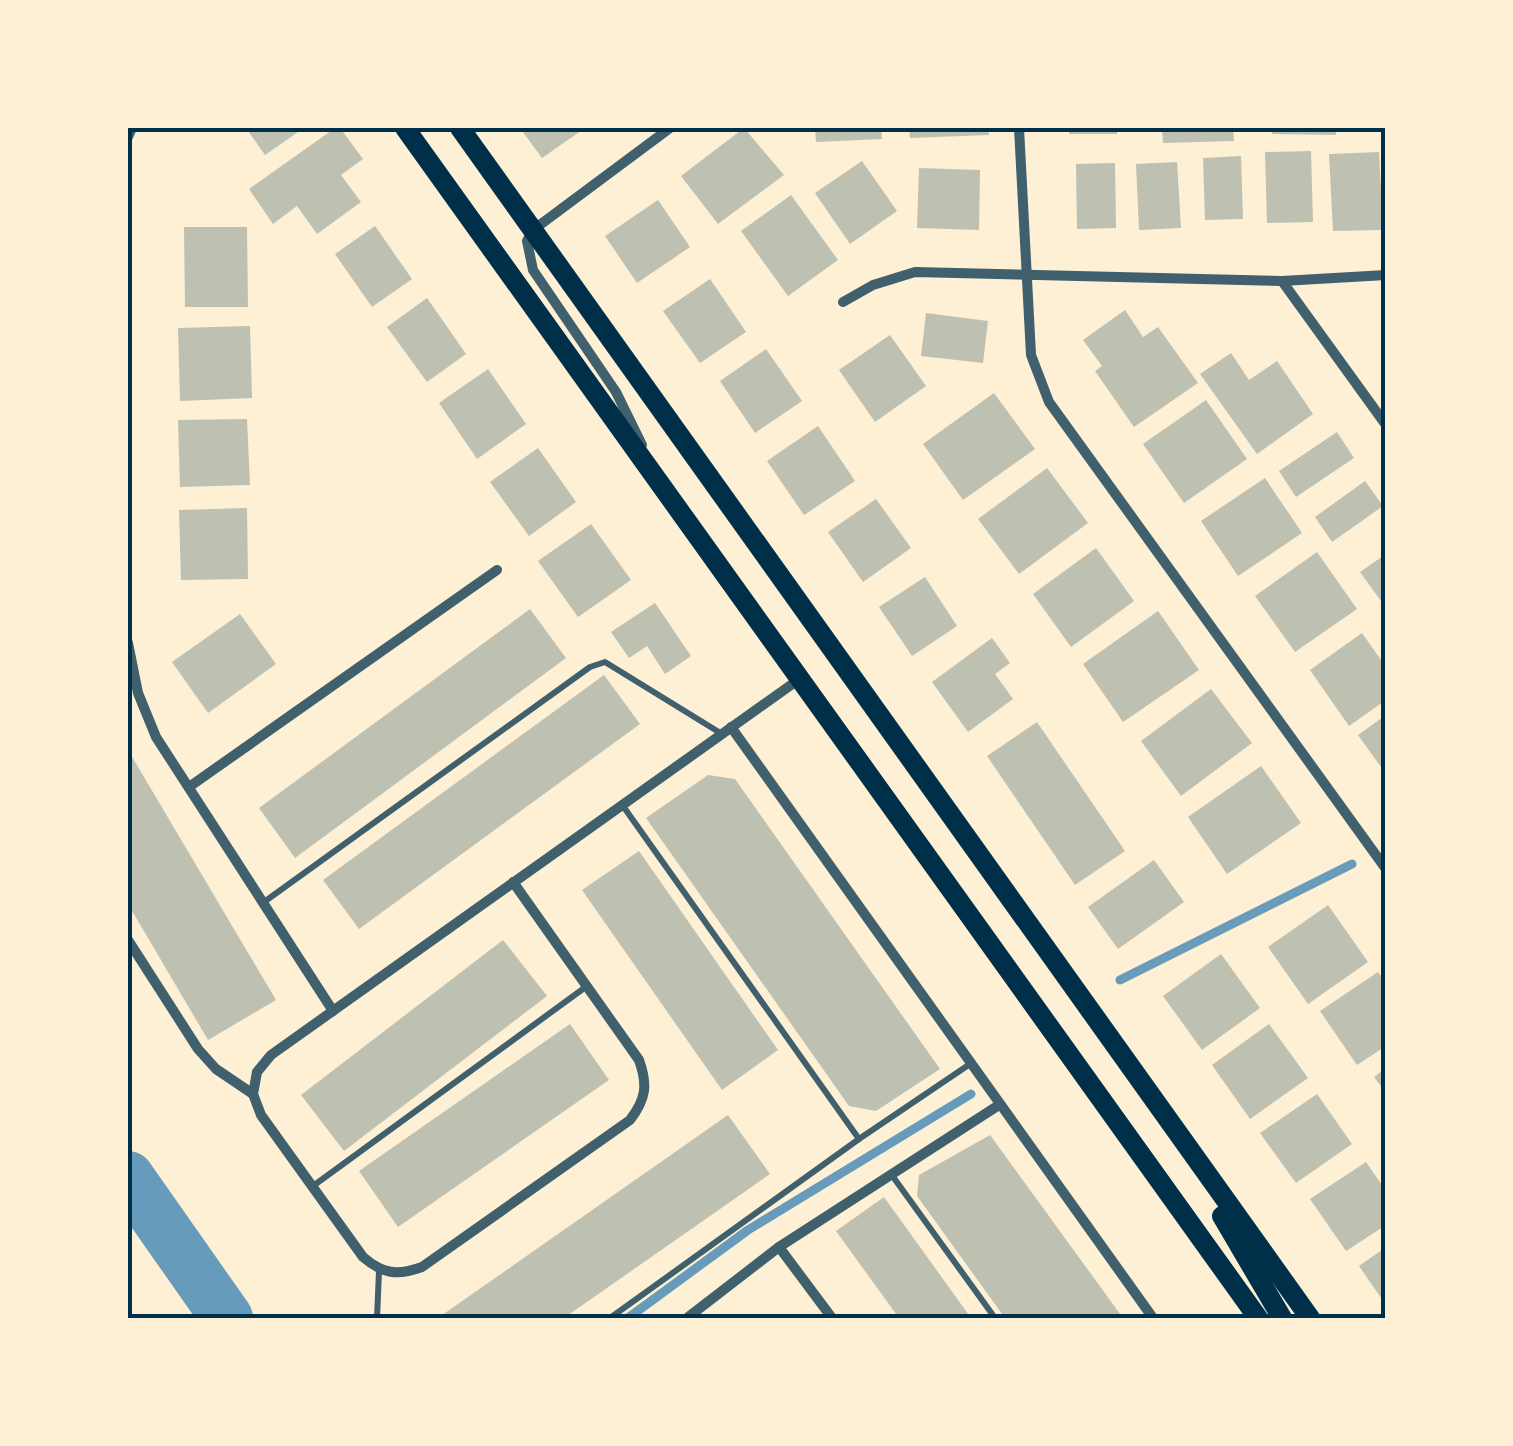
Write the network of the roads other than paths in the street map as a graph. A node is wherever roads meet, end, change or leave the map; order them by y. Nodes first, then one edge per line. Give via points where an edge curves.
1 (132, 128) edge
2 (404, 128) edge
3 (460, 128) edge
4 (670, 128) edge
5 (1019, 128) edge
6 (128, 136) edge
7 (533, 230) junction
8 (1026, 274) junction
9 (1386, 274) edge
10 (1282, 281) junction
11 (843, 302) dead end
12 (1386, 425) edge
13 (670, 502) junction
14 (497, 570) dead end
15 (128, 643) edge
16 (798, 680) junction
17 (727, 731) junction
18 (189, 788) junction
19 (622, 805) junction
20 (1386, 869) edge
21 (513, 882) junction
22 (264, 902) junction
23 (128, 940) edge
24 (586, 986) junction
25 (333, 1011) junction
26 (970, 1064) junction
27 (254, 1094) junction
28 (999, 1104) junction
29 (1172, 1127) junction
30 (859, 1139) junction
31 (890, 1173) junction
32 (312, 1187) junction
33 (779, 1247) junction
34 (380, 1271) junction
35 (377, 1318) edge
36 (610, 1318) edge
37 (687, 1318) edge
38 (832, 1318) edge
39 (995, 1318) edge
40 (1153, 1318) edge
41 (1258, 1318) edge
42 (1282, 1318) edge
43 (1310, 1318) edge

1 - 6 street
2 - 13 main road
3 - 7 main road
4 - 7 street
5 - 8 street
7 - 13 street via 527,241 533,270 616,392
7 - 29 main road
8 - 10 street
8 - 11 street via 915,272 873,284
8 - 20 street via 1031,356 1050,402
9 - 10 street
10 - 12 street
13 - 16 main road
14 - 18 street
15 - 18 street via 156,737
16 - 17 street
16 - 41 main road
17 - 19 street
17 - 22 lane via 605,662 590,667
17 - 26 street
18 - 22 street
19 - 21 street
19 - 30 lane
21 - 24 street
21 - 25 street
22 - 25 street
23 - 27 street via 198,1049
24 - 32 lane
24 - 34 street via 647,1080 630,1120 422,1267 402,1275
25 - 27 street via 271,1055 257,1072
26 - 28 street
26 - 30 lane
27 - 32 street via 261,1115
28 - 31 street
28 - 40 street
29 - 42 main road
29 - 43 main road
30 - 36 lane
31 - 33 street
31 - 39 lane
32 - 34 street via 362,1257
33 - 37 street
33 - 38 street
34 - 35 lane

